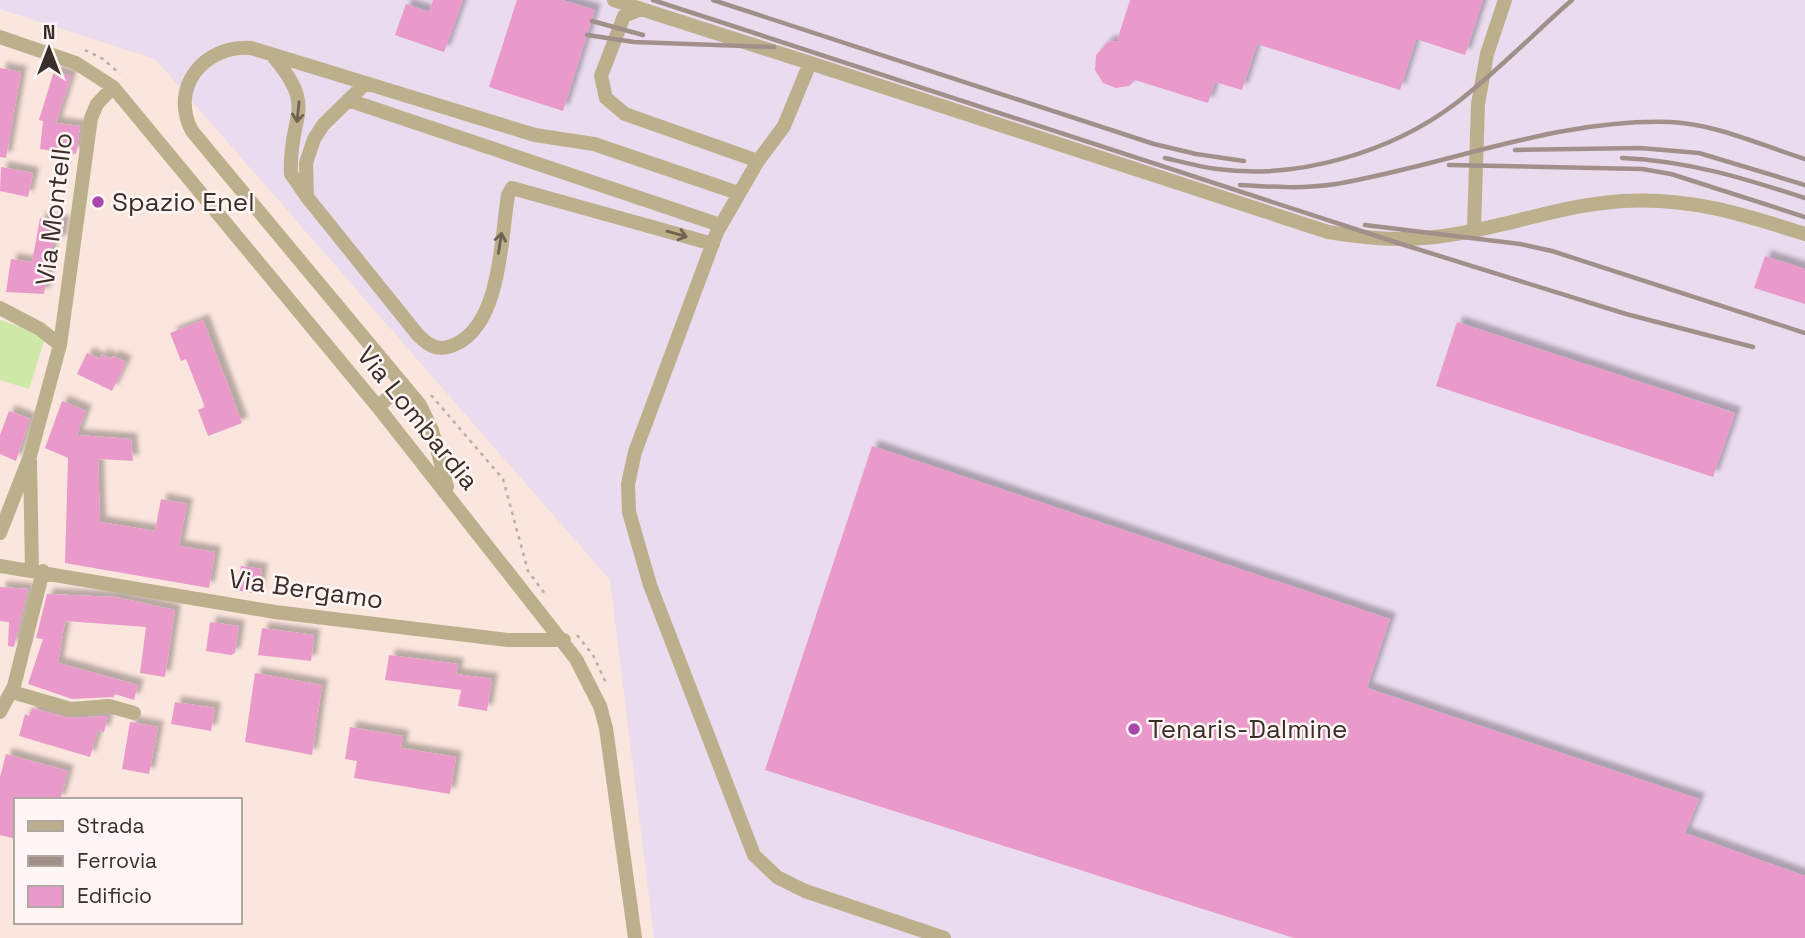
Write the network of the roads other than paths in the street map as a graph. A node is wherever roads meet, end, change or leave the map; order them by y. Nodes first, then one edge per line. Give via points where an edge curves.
1 (614, 0) edge
2 (1505, 0) edge
3 (640, 9) junction
4 (0, 37) edge
5 (270, 53) junction
6 (810, 63) junction
7 (366, 83) junction
8 (113, 87) junction
9 (348, 100) junction
10 (758, 161) junction
11 (738, 193) junction
12 (307, 197) junction
13 (719, 225) junction
14 (1474, 228) junction
15 (1805, 234) edge
16 (713, 244) junction
17 (0, 308) edge
18 (60, 345) junction
19 (403, 384) junction
20 (378, 407) junction
21 (30, 456) junction
22 (450, 495) junction
23 (11, 505) junction
24 (32, 510) junction
25 (0, 533) edge
26 (0, 566) edge
27 (38, 570) junction
28 (564, 640) junction
29 (12, 692) junction
30 (0, 712) edge
31 (134, 713) dead end
32 (635, 938) edge
33 (944, 938) edge

1 - 3 street
2 - 14 street via 1487,54 1478,104
3 - 6 street
3 - 10 street via 624,16 618,29 601,76 606,98 630,116
4 - 8 street, Via Lombardia via 76,62
5 - 7 street
5 -> 12 street via 298,90 291,174
5 - 19 street via 241,47 221,51 203,62 185,90 187,121
6 - 10 street via 784,127
6 - 14 street via 1328,232 1367,239 1425,238
7 - 9 street
7 - 11 street via 550,139 594,144
8 - 18 street, Via Montello via 91,118
8 - 20 street, Via Lombardia
9 - 12 street via 323,125 311,147
9 - 13 street
10 - 11 street
11 - 13 street
12 -> 16 street via 430,345 446,348 465,339 487,309 508,195 515,187
13 - 16 street
14 - 15 street via 1620,201 1668,200 1720,206
16 - 33 street via 629,477 630,520 650,585 746,841 759,862 777,877 816,895
17 - 18 street
18 - 21 street, Via Montello
19 - 20 street
19 - 22 street via 428,422
20 - 22 street, Via Lombardia
21 - 23 street
21 - 24 street
22 - 28 street, Via Lombardia
23 - 24 street
23 - 25 street
24 - 27 street
26 - 27 street, Via Bergamo
27 - 28 street, Via Bergamo via 275,612 499,640
27 - 29 street
28 - 32 street, Via Lombardia via 590,684 606,728
29 - 30 street
29 - 31 street via 71,709 109,706

